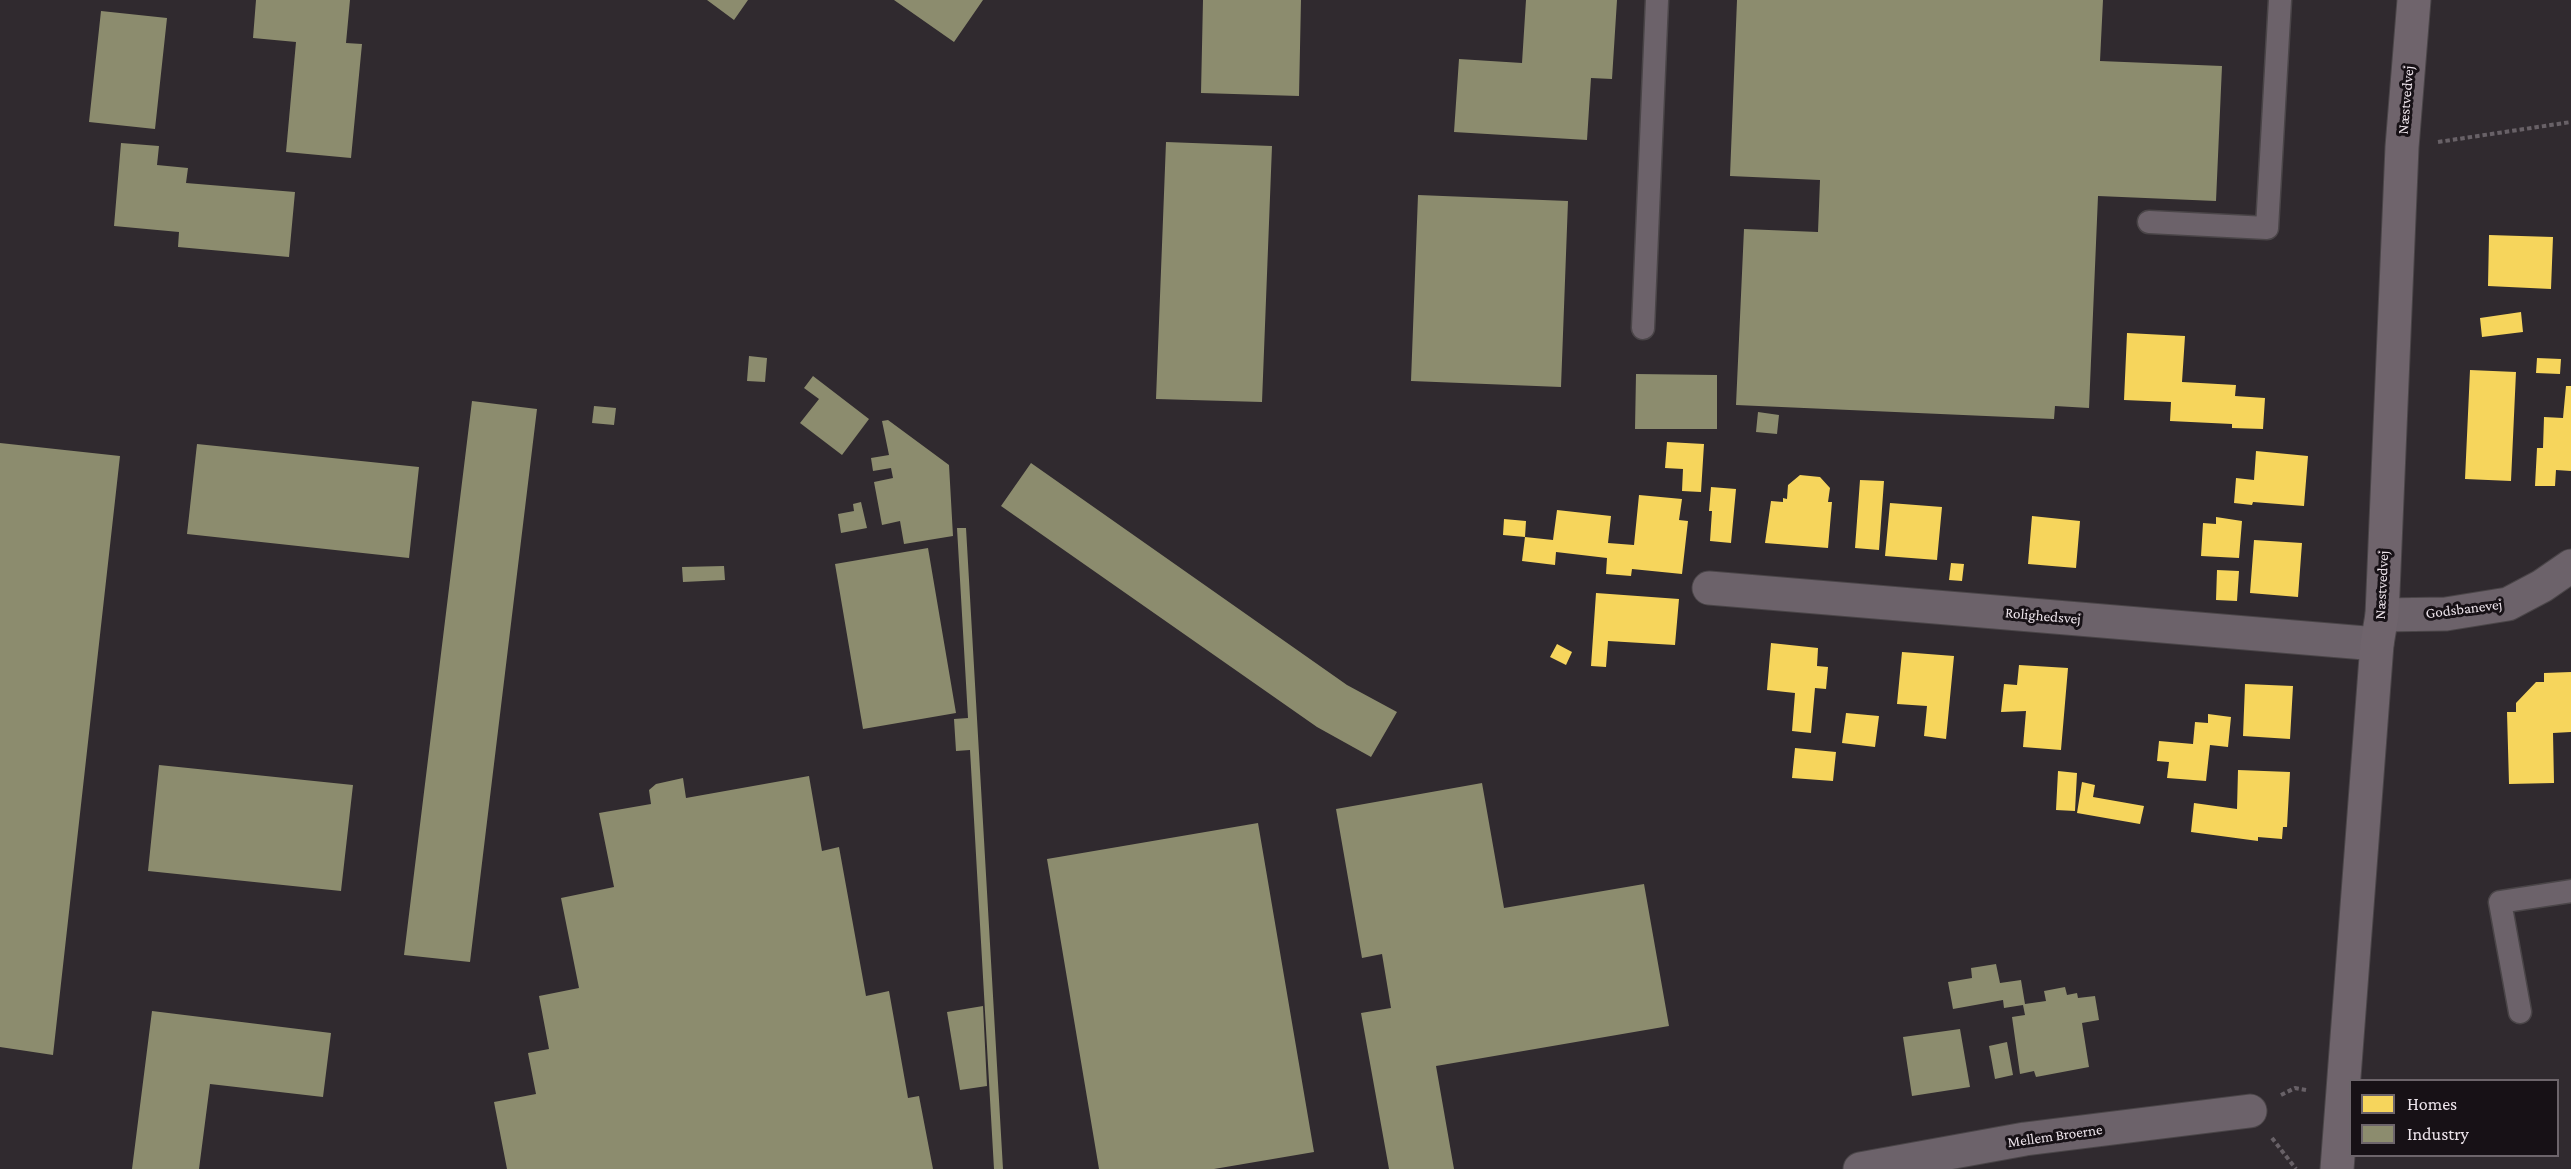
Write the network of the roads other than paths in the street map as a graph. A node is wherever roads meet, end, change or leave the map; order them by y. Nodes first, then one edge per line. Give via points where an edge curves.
1 (1658, 0) edge
2 (2280, 0) edge
3 (2414, 0) edge
4 (2149, 222) dead end
5 (1643, 328) dead end
6 (2571, 566) edge
7 (1709, 588) dead end
8 (2380, 629) junction
9 (2571, 891) edge
10 (2520, 1012) dead end
11 (2250, 1111) dead end
12 (1860, 1169) edge
13 (2337, 1169) edge

1 - 5 lane
2 - 4 lane via 2266,228
3 - 8 main road, Næstvedvej via 2402,147
6 - 8 street, Godsbanevej via 2508,604
7 - 8 street, Rolighedsvej
8 - 13 main road, Næstvedvej
9 - 10 lane via 2500,902
11 - 12 street, Mellem Broerne via 2025,1139

